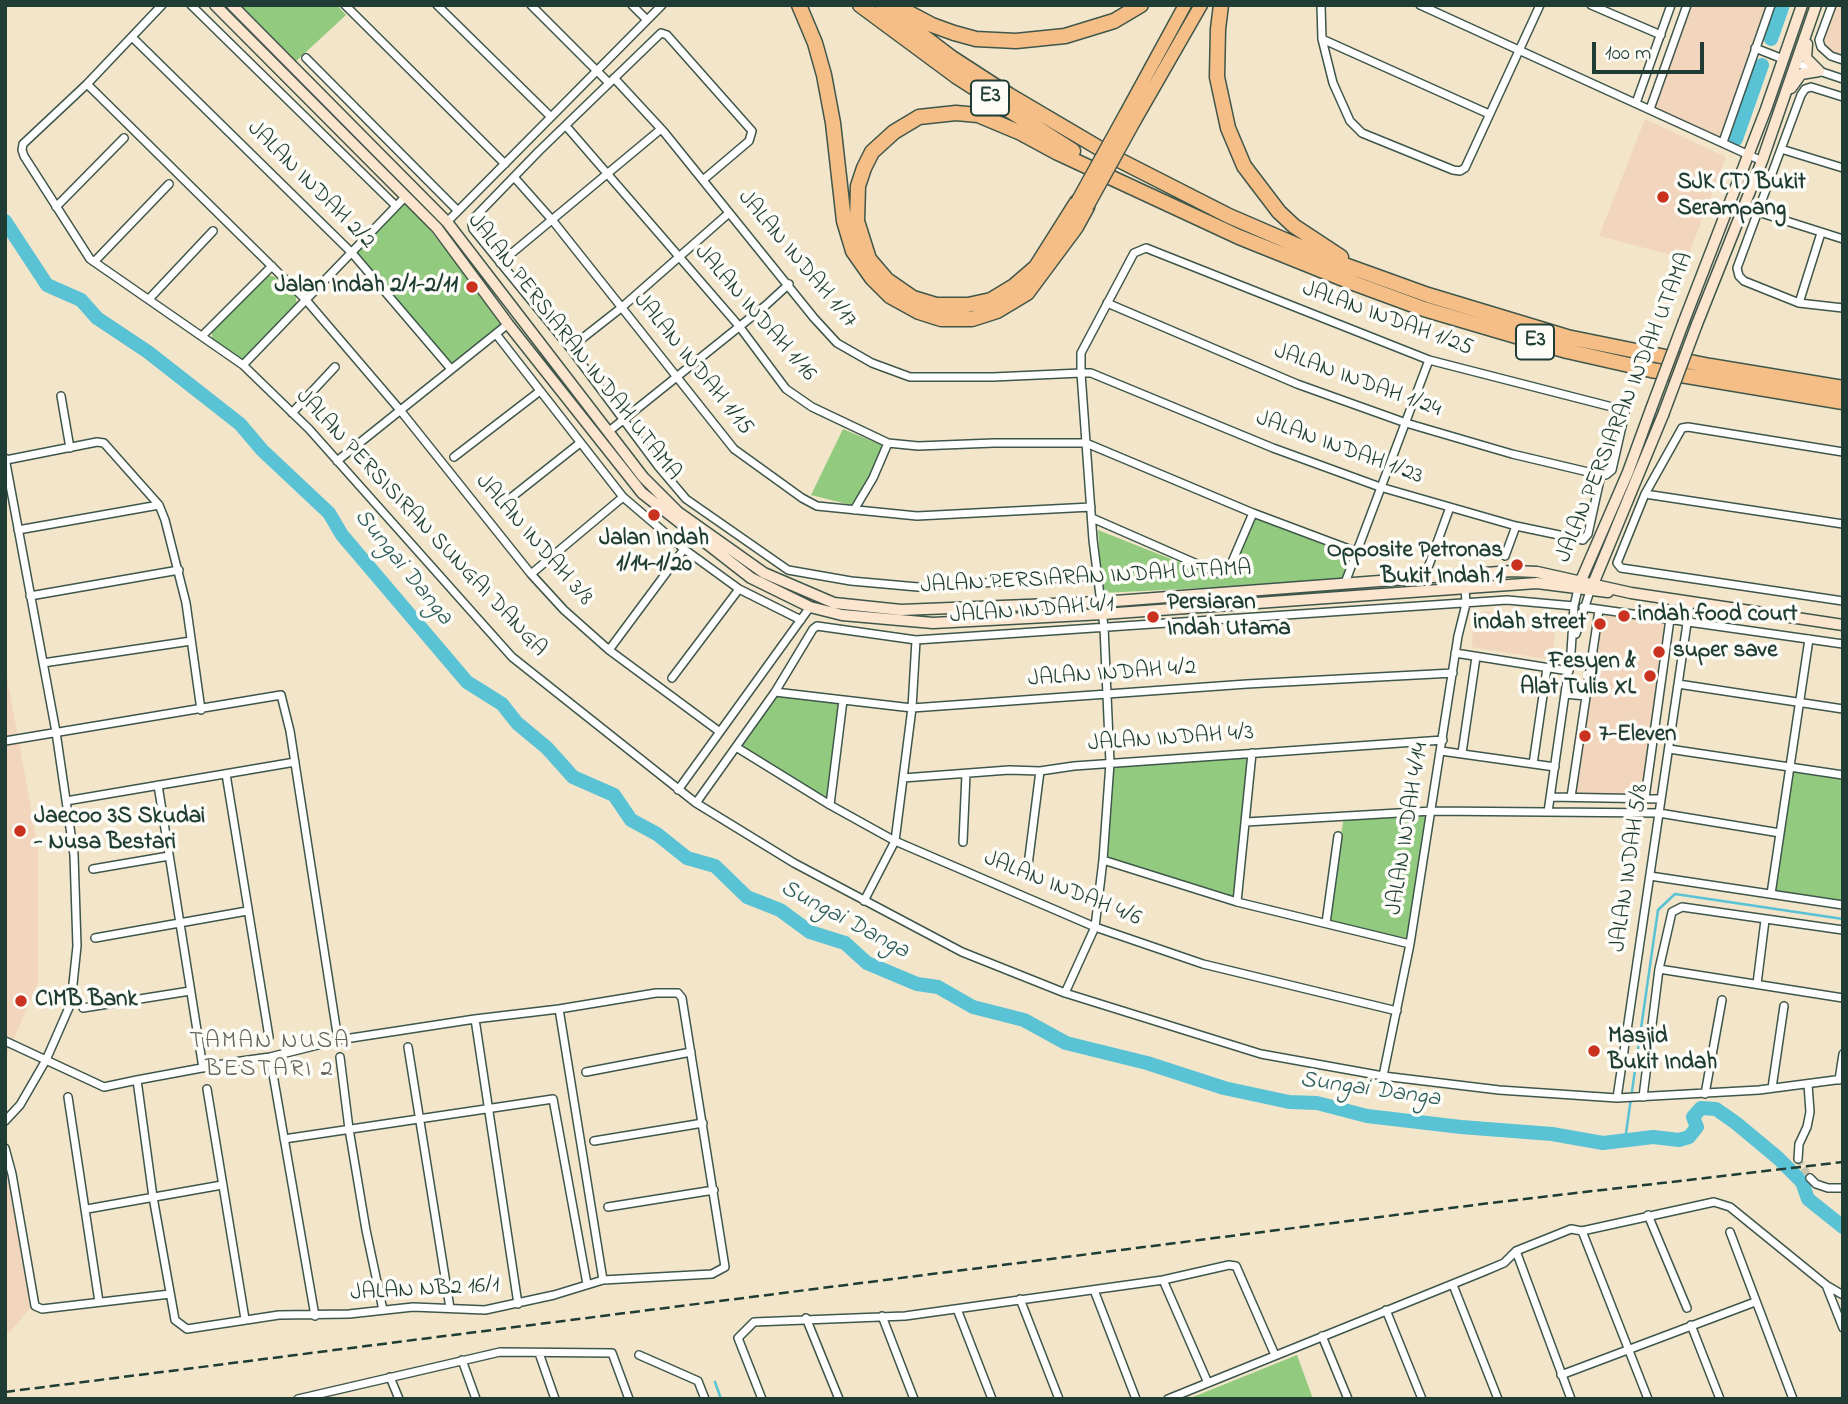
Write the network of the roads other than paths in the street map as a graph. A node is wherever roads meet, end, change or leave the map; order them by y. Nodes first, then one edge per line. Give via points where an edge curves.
1 (162, 5) edge
2 (191, 5) edge
3 (215, 5) edge
4 (232, 5) edge
5 (345, 5) edge
6 (360, 5) edge
7 (437, 5) edge
8 (531, 5) edge
9 (632, 5) edge
10 (662, 5) edge
11 (799, 5) edge
12 (860, 5) edge
13 (882, 5) edge
14 (894, 5) edge
15 (1141, 5) edge
16 (1185, 5) edge
17 (1202, 5) edge
18 (1221, 5) edge
19 (1321, 5) edge
20 (1420, 5) edge
21 (1540, 5) edge
22 (1591, 5) edge
23 (1687, 5) edge
24 (1771, 5) edge
25 (1832, 5) edge
26 (1670, 8) edge
27 (1801, 8) edge
28 (1814, 9) edge
29 (352, 13) junction
30 (1683, 17) junction
31 (647, 20) junction
32 (1661, 35) junction
33 (132, 37) junction
34 (1322, 39) junction
35 (1755, 48) junction
36 (1520, 50) junction
37 (306, 58) dead end
38 (1783, 59) junction
39 (1843, 60) edge
40 (1795, 63) junction
41 (597, 71) junction
42 (1819, 71) junction
43 (1843, 79) edge
44 (611, 81) junction
45 (86, 83) junction
46 (1843, 97) edge
47 (1636, 103) junction
48 (1650, 109) junction
49 (1766, 109) junction
50 (1489, 114) junction
51 (1778, 114) junction
52 (551, 117) junction
53 (1130, 118) junction
54 (566, 126) junction
55 (661, 129) junction
56 (124, 138) dead end
57 (1723, 142) junction
58 (1781, 149) junction
59 (1749, 154) junction
60 (1762, 161) junction
61 (505, 164) junction
62 (1843, 168) edge
63 (608, 172) junction
64 (514, 177) junction
65 (703, 180) junction
66 (1124, 183) junction
67 (169, 184) dead end
68 (406, 196) junction
69 (1082, 204) junction
70 (396, 206) junction
71 (56, 207) junction
72 (458, 211) junction
73 (1758, 212) junction
74 (729, 213) junction
75 (429, 219) junction
76 (552, 221) junction
77 (447, 222) junction
78 (214, 231) dead end
79 (1821, 233) junction
80 (1843, 239) edge
81 (448, 242) junction
82 (352, 253) junction
83 (679, 257) junction
84 (94, 262) junction
85 (500, 263) junction
86 (272, 265) junction
87 (1367, 274) junction
88 (789, 284) junction
89 (149, 299) junction
90 (306, 300) junction
91 (1107, 303) junction
92 (1799, 303) junction
93 (510, 304) junction
94 (1843, 307) edge
95 (621, 308) junction
96 (508, 324) junction
97 (739, 326) junction
98 (529, 329) junction
99 (496, 334) junction
100 (202, 336) junction
101 (570, 348) junction
102 (1429, 360) junction
103 (243, 365) junction
104 (335, 367) dead end
105 (452, 369) junction
106 (1082, 373) junction
107 (676, 377) junction
108 (1843, 388) edge
109 (540, 391) junction
110 (61, 396) dead end
111 (1843, 402) edge
112 (400, 410) junction
113 (292, 413) junction
114 (623, 419) junction
115 (1406, 423) junction
116 (589, 426) junction
117 (608, 432) junction
118 (580, 443) junction
119 (888, 443) junction
120 (1086, 443) junction
121 (70, 448) junction
122 (606, 448) junction
123 (1843, 452) edge
124 (454, 457) dead end
125 (6, 459) edge
126 (337, 461) junction
127 (1601, 475) junction
128 (1380, 487) junction
129 (1645, 494) junction
130 (623, 497) junction
131 (503, 504) dead end
132 (159, 505) junction
133 (1091, 507) junction
134 (1450, 507) junction
135 (854, 510) junction
136 (1253, 513) junction
137 (1092, 517) junction
138 (1843, 524) edge
139 (1516, 526) junction
140 (18, 530) junction
141 (684, 549) junction
142 (1357, 552) junction
143 (1505, 556) dead end
144 (1429, 565) dead end
145 (179, 570) junction
146 (531, 575) junction
147 (1096, 576) junction
148 (1345, 583) junction
149 (1579, 585) junction
150 (1465, 587) junction
151 (1591, 587) junction
152 (739, 589) junction
153 (30, 596) junction
154 (1843, 601) edge
155 (1102, 602) junction
156 (1690, 603) junction
157 (1466, 604) junction
158 (1574, 606) junction
159 (810, 607) junction
160 (1583, 607) junction
161 (1600, 610) junction
162 (1103, 614) junction
163 (1670, 619) junction
164 (801, 620) junction
165 (1688, 621) junction
166 (1843, 625) edge
167 (1104, 627) junction
168 (1809, 639) junction
169 (916, 640) junction
170 (191, 641) junction
171 (1843, 644) edge
172 (609, 650) junction
173 (1571, 652) junction
174 (1455, 653) junction
175 (1476, 657) junction
176 (43, 663) junction
177 (1547, 668) junction
178 (1569, 671) junction
179 (1453, 673) junction
180 (672, 678) dead end
181 (1678, 684) junction
182 (775, 692) junction
183 (1565, 694) junction
184 (1107, 695) junction
185 (1586, 696) junction
186 (843, 700) junction
187 (1799, 703) junction
188 (912, 708) junction
189 (1658, 708) junction
190 (1843, 709) edge
191 (201, 710) junction
192 (1674, 711) junction
193 (720, 732) junction
194 (56, 733) junction
195 (1443, 740) junction
196 (5, 741) edge
197 (736, 747) junction
198 (1669, 749) junction
199 (1441, 751) junction
200 (1252, 753) junction
201 (1462, 753) junction
202 (295, 762) junction
203 (1110, 763) junction
204 (1533, 764) junction
205 (1555, 767) junction
206 (1790, 768) junction
207 (1040, 771) junction
208 (226, 774) junction
209 (966, 774) junction
210 (1843, 775) edge
211 (903, 778) junction
212 (158, 785) junction
213 (678, 790) junction
214 (1550, 797) junction
215 (1572, 797) junction
216 (1645, 799) junction
217 (1661, 799) junction
218 (66, 801) junction
219 (696, 803) junction
220 (830, 805) junction
221 (1432, 811) junction
222 (1548, 812) junction
223 (1659, 813) junction
224 (1246, 822) junction
225 (1780, 833) junction
226 (1338, 836) dead end
227 (895, 841) junction
228 (963, 842) dead end
229 (169, 856) junction
230 (1103, 860) junction
231 (93, 869) dead end
232 (1027, 873) dead end
233 (1650, 876) junction
234 (1770, 894) junction
235 (864, 901) junction
236 (1237, 902) junction
237 (1843, 905) edge
238 (247, 911) junction
239 (1765, 920) junction
240 (179, 923) junction
241 (1326, 923) junction
242 (1095, 928) junction
243 (1843, 930) edge
244 (95, 938) dead end
245 (1410, 944) junction
246 (1659, 969) junction
247 (1757, 984) junction
248 (190, 991) junction
249 (1065, 993) junction
250 (1843, 998) edge
251 (1722, 1000) dead end
252 (1784, 1006) dead end
253 (83, 1008) dead end
254 (559, 1009) junction
255 (1397, 1011) junction
256 (475, 1019) junction
257 (269, 1037) dead end
258 (338, 1040) junction
259 (5, 1041) edge
260 (408, 1047) dead end
261 (691, 1052) junction
262 (1843, 1054) edge
263 (270, 1057) junction
264 (340, 1057) dead end
265 (46, 1060) junction
266 (203, 1068) junction
267 (586, 1072) dead end
268 (1383, 1076) junction
269 (137, 1080) junction
270 (1841, 1080) edge
271 (1808, 1084) junction
272 (1772, 1088) junction
273 (207, 1089) dead end
274 (1704, 1094) junction
275 (68, 1097) dead end
276 (1643, 1097) junction
277 (1616, 1098) junction
278 (489, 1109) junction
279 (420, 1119) junction
280 (5, 1121) edge
281 (703, 1123) junction
282 (349, 1129) junction
283 (284, 1139) junction
284 (594, 1141) dead end
285 (5, 1148) edge
286 (1798, 1159) dead end
287 (1810, 1178) tunnel mouth
288 (222, 1185) junction
289 (1843, 1188) edge
290 (714, 1190) junction
291 (153, 1197) junction
292 (608, 1207) dead end
293 (87, 1209) junction
294 (1648, 1215) junction
295 (1581, 1231) junction
296 (1730, 1232) dead end
297 (1516, 1251) junction
298 (603, 1280) junction
299 (1163, 1280) junction
300 (587, 1284) junction
301 (1453, 1285) junction
302 (1826, 1285) junction
303 (1094, 1290) junction
304 (170, 1294) junction
305 (1843, 1295) edge
306 (1020, 1299) junction
307 (99, 1302) junction
308 (1755, 1302) junction
309 (518, 1304) junction
310 (450, 1308) junction
311 (1687, 1308) dead end
312 (957, 1309) junction
313 (383, 1310) junction
314 (1386, 1310) junction
315 (315, 1315) junction
316 (882, 1316) junction
317 (806, 1318) junction
318 (245, 1319) junction
319 (1691, 1325) junction
320 (1843, 1328) edge
321 (1322, 1336) junction
322 (1628, 1349) junction
323 (538, 1353) junction
324 (639, 1355) dead end
325 (1275, 1355) junction
326 (462, 1360) junction
327 (1561, 1375) junction
328 (390, 1377) junction
329 (1208, 1383) junction
330 (320, 1396) edge
331 (298, 1399) edge
332 (399, 1399) edge
333 (476, 1399) edge
334 (555, 1399) edge
335 (629, 1399) edge
336 (705, 1399) edge
337 (762, 1399) edge
338 (839, 1399) edge
339 (914, 1399) edge
340 (992, 1399) edge
341 (1059, 1399) edge
342 (1136, 1399) edge
343 (1168, 1399) edge
344 (1348, 1399) edge
345 (1422, 1399) edge
346 (1498, 1399) edge
347 (1571, 1399) edge
348 (1648, 1399) edge
349 (1720, 1399) edge
350 (1793, 1399) edge

1 - 33 street
2 - 70 street
3 - 68 main road, JALAN PERSIARAN INDAH UTAMA
4 - 77 main road, JALAN PERSIARAN INDAH UTAMA
5 - 29 street
6 - 29 street
7 - 52 street
8 - 41 street
9 - 31 street
10 - 31 street
11 - 69 highway via 824,75 844,221 853,251 890,296 941,319 972,319 997,311 1027,293 1061,248
12 - 66 highway, E3 via 956,76
13 - 87 highway, E3 via 986,80 1121,161 1229,216
14 - 15 highway via 954,33 1016,41 1065,36 1114,21
16 - 53 highway
17 - 53 highway
18 - 87 highway via 1217,77 1228,128 1244,166 1265,197 1294,226
19 - 34 street
20 - 36 street
21 - 36 street
22 - 32 street
23 - 30 street
24 - 35 street
25 - 39 street via 1819,40 1824,52
26 - 30 street
26 - 32 street
27 - 38 main road, JALAN PERSIARAN INDAH UTAMA
27 - 40 main road via 1790,54
28 - 40 main road, JALAN PERSIARAN INDAH UTAMA
28 - 42 main road via 1805,53
29 - 61 street
30 - 48 street
31 - 41 street
32 - 47 street
33 - 45 street
33 - 82 street, JALAN INDAH 2/2
34 - 50 street
34 - 50 street via 1341,106 1362,134 1460,171
35 - 38 street
35 - 57 street
36 - 47 street
36 - 50 street
37 - 72 street
38 - 49 main road, JALAN PERSIARAN INDAH UTAMA
40 - 42 street
40 - 49 main road via 1784,70
40 - 51 main road, JALAN PERSIARAN INDAH UTAMA
41 - 44 street
41 - 52 street
42 - 43 street
42 - 51 main road via 1797,77
44 - 54 street
44 - 55 street, JALAN INDAH 1/17
44 - 65 street via 658,34 667,35 752,131 748,141
45 - 71 street, JALAN PERSISIRAN SUNGAI DANGA via 23,144 22,150
45 - 86 street, JALAN INDAH 3/8
46 - 58 street via 1805,89
47 - 48 street
48 - 57 street
49 - 59 main road, JALAN PERSIARAN INDAH UTAMA
51 - 60 main road, JALAN PERSIARAN INDAH UTAMA
52 - 61 street
53 - 69 highway, bridge
54 - 63 street, JALAN INDAH 1/16
54 - 64 street
55 - 63 street
55 - 65 street, JALAN INDAH 1/17
56 - 71 street
57 - 59 street
58 - 62 street
58 - 73 street
59 - 60 street
59 - 149 main road, JALAN PERSIARAN INDAH UTAMA, bridge via 1628,472
60 - 151 main road, JALAN PERSIARAN INDAH UTAMA, bridge
61 - 72 street
63 - 76 street
63 - 83 street, JALAN INDAH 1/16
64 - 76 street, JALAN INDAH 1/15
64 - 85 street via 472,224
65 - 74 street, JALAN INDAH 1/17
66 - 69 highway via 978,115 919,117 872,152 858,186 857,221 869,259 887,280 925,302 968,306 991,300 1036,267
66 - 111 highway, E3 via 1280,254 1486,329 1651,370
67 - 84 street
68 - 70 street
68 - 75 main road, JALAN PERSIARAN INDAH UTAMA
70 - 82 street
71 - 84 street, JALAN PERSISIRAN SUNGAI DANGA
72 - 77 street
73 - 79 street
73 - 92 street via 1738,276
74 - 83 street
74 - 88 street, JALAN INDAH 1/17
75 - 77 main road
75 - 81 main road, JALAN PERSIARAN INDAH UTAMA
76 - 85 street
76 - 95 street, JALAN INDAH 1/15
77 - 81 main road
77 - 93 main road, JALAN PERSIARAN INDAH UTAMA
78 - 89 street
79 - 80 street
79 - 92 street
81 - 96 main road, JALAN PERSIARAN INDAH UTAMA
82 - 90 street
82 - 105 street, JALAN INDAH 2/2
83 - 95 street
83 - 97 street, JALAN INDAH 1/16
84 - 89 street, JALAN PERSISIRAN SUNGAI DANGA
85 - 101 street
86 - 90 street, JALAN INDAH 3/8
86 - 100 street
87 - 108 highway, E3 via 1567,337
88 - 97 street
88 - 106 street, JALAN INDAH 1/17 via 837,343 910,377
89 - 100 street, JALAN PERSISIRAN SUNGAI DANGA
90 - 103 street
90 - 112 street, JALAN INDAH 3/8
91 - 102 street, JALAN INDAH 1/25 via 1137,250 1146,248
91 - 106 street via 1081,353
91 - 115 street, JALAN INDAH 1/24 via 1297,384
92 - 94 street
93 - 96 main road
93 - 98 main road, JALAN PERSIARAN INDAH UTAMA
95 - 101 street
95 - 107 street, JALAN INDAH 1/15
96 - 98 main road
96 - 99 street
96 - 116 main road, JALAN PERSIARAN INDAH UTAMA
97 - 107 street
97 - 119 street, JALAN INDAH 1/16 via 786,389 812,407
98 - 117 main road, JALAN PERSIARAN INDAH UTAMA
99 - 105 street
99 - 109 street
100 - 103 street, JALAN PERSISIRAN SUNGAI DANGA
101 - 114 street
102 - 115 street
102 - 127 street, JALAN INDAH 1/25 via 1623,410 1612,470
103 - 113 street, JALAN PERSISIRAN SUNGAI DANGA
104 - 113 street
105 - 112 street
106 - 120 street
106 - 128 street, JALAN INDAH 1/23
107 - 114 street
107 - 135 street, JALAN INDAH 1/15 via 734,449 757,468 817,506
109 - 118 street
109 - 124 street
110 - 121 street
112 - 126 street
112 - 146 street, JALAN INDAH 3/8
113 - 126 street, JALAN PERSISIRAN SUNGAI DANGA
114 - 117 street
114 - 147 street via 687,499 788,570 918,587
115 - 127 street, JALAN INDAH 1/24
115 - 128 street
116 - 117 main road
116 - 122 main road, JALAN PERSIARAN INDAH UTAMA
117 - 122 main road
117 - 155 main road, JALAN PERSIARAN INDAH UTAMA via 678,512 764,573 834,603 901,610
118 - 130 street
118 - 131 street
119 - 120 street, JALAN INDAH 1/16
119 - 135 street
120 - 133 street
120 - 136 street
121 - 125 street
121 - 132 street via 97,442 109,447
122 - 159 main road, JALAN PERSIARAN INDAH UTAMA via 642,493 751,578
123 - 129 street via 1682,428
125 - 140 street
126 - 213 street, JALAN PERSISIRAN SUNGAI DANGA via 512,657
127 - 139 street, JALAN INDAH 1/23 via 1583,540
128 - 134 street, JALAN INDAH 1/23
128 - 142 street
129 - 138 street
129 - 154 street via 1617,563 1621,568
130 - 141 street
130 - 146 street
132 - 140 street
132 - 145 street
133 - 135 street, JALAN INDAH 1/15 via 929,515
133 - 137 street
134 - 139 street, JALAN INDAH 1/23
134 - 144 street
136 - 137 street via 1225,573 1215,573
136 - 142 street
137 - 147 street
139 - 143 street
140 - 153 street
141 - 152 street
141 - 172 street
142 - 148 street
145 - 153 street
145 - 170 street
146 - 172 street, JALAN INDAH 3/8
147 - 155 street
148 - 149 main road, JALAN PERSIARAN INDAH UTAMA via 1512,571 1537,572
148 - 155 main road, JALAN PERSIARAN INDAH UTAMA
149 - 150 main road, JALAN PERSIARAN INDAH UTAMA
149 - 151 main road
149 - 158 street
150 - 157 street, JALAN INDAH 4/14
150 - 162 main road, JALAN PERSIARAN INDAH UTAMA
151 - 156 main road
151 - 160 street
152 - 164 street
152 - 180 street
153 - 176 street
155 - 162 street
156 - 165 street, JALAN INDAH 5/8
156 - 166 main road
157 - 158 street, JALAN INDAH 4/1 via 1521,600
157 - 167 street, JALAN INDAH 4/1
157 - 174 street, JALAN INDAH 4/14
158 - 173 street
159 - 162 main road, JALAN PERSIARAN INDAH UTAMA via 842,615 933,623
159 - 164 street
160 - 161 street
160 - 173 street
161 - 163 street
161 - 185 street
162 - 167 street
163 - 165 street
163 - 189 street
164 - 193 street
165 - 168 street
165 - 181 street, JALAN INDAH 5/8
167 - 169 street, JALAN INDAH 4/1
167 - 184 street
168 - 171 street
168 - 187 street
169 - 182 street, JALAN INDAH 4/1 via 817,626
169 - 188 street
170 - 176 street
170 - 191 street
172 - 193 street, JALAN INDAH 3/8
173 - 178 street
174 - 175 street
174 - 179 street, JALAN INDAH 4/14
175 - 177 street
175 - 201 street
176 - 194 street
177 - 178 street
177 - 204 street
178 - 183 street
179 - 184 street, JALAN INDAH 4/2
179 - 195 street, JALAN INDAH 4/14
181 - 187 street
181 - 192 street, JALAN INDAH 5/8
182 - 186 street, JALAN INDAH 4/2
182 - 197 street, JALAN INDAH 4/1
183 - 185 street
183 - 205 street
184 - 188 street, JALAN INDAH 4/2
184 - 203 street
185 - 215 street
186 - 188 street, JALAN INDAH 4/2
186 - 220 street
187 - 190 street
187 - 206 street
188 - 211 street
189 - 192 street
189 - 216 street
191 - 194 street
191 - 202 street via 281,695
192 - 198 street, JALAN INDAH 5/8
193 - 213 street
194 - 196 street
194 - 218 street
195 - 199 street, JALAN INDAH 4/14
195 - 200 street, JALAN INDAH 4/3
197 - 219 street, JALAN INDAH 4/1
197 - 220 street, JALAN INDAH 4/6
198 - 206 street
198 - 217 street, JALAN INDAH 5/8
199 - 201 street
199 - 221 street, JALAN INDAH 4/14
200 - 203 street, JALAN INDAH 4/3
200 - 224 street
201 - 204 street
202 - 208 street
202 - 258 street
203 - 207 street, JALAN INDAH 4/3
203 - 230 street
204 - 205 street
205 - 214 street
206 - 210 street
206 - 225 street
207 - 209 street, JALAN INDAH 4/3
207 - 232 street
208 - 212 street
208 - 238 street
209 - 211 street, JALAN INDAH 4/3
209 - 228 street
211 - 227 street
212 - 218 street
212 - 229 street
213 - 219 street, JALAN PERSISIRAN SUNGAI DANGA
214 - 215 street
214 - 222 street
215 - 216 street
216 - 217 street
217 - 223 street, JALAN INDAH 5/8
218 - 265 street via 74,855 77,946 71,1003
219 - 235 street, JALAN PERSISIRAN SUNGAI DANGA
220 - 227 street, JALAN INDAH 4/6
221 - 222 street
221 - 224 street
221 - 245 street, JALAN INDAH 4/14
222 - 223 street
223 - 225 street
223 - 233 street, JALAN INDAH 5/8
224 - 236 street
225 - 234 street
226 - 241 street
227 - 235 street
227 - 242 street, JALAN INDAH 4/6
229 - 231 street
229 - 240 street
230 - 236 street
230 - 242 street
233 - 234 street
233 - 277 street, JALAN INDAH 5/8
234 - 237 street
235 - 249 street, JALAN PERSISIRAN SUNGAI DANGA via 962,952
236 - 241 street
238 - 240 street
238 - 257 street
239 - 243 street
239 - 246 street via 1682,907 1672,912 1668,921
239 - 247 street
240 - 244 street
240 - 248 street
241 - 245 street
242 - 249 street
242 - 255 street, JALAN INDAH 4/6 via 1203,964
245 - 255 street, JALAN INDAH 4/14
246 - 247 street
246 - 276 street
247 - 250 street
248 - 253 street
248 - 266 street
249 - 268 street, JALAN PERSISIRAN SUNGAI DANGA via 1261,1055
251 - 274 street
252 - 272 street
254 - 256 street
254 - 261 street via 678,993
254 - 298 street
255 - 268 street, JALAN INDAH 4/14
256 - 258 street
256 - 278 street
258 - 263 street
259 - 265 street
260 - 279 street
261 - 267 street
261 - 281 street
262 - 270 street
263 - 266 street
263 - 283 street
264 - 282 street
265 - 269 street via 104,1087
265 - 280 street via 20,1105
266 - 269 street
268 - 277 street, JALAN PERSISIRAN SUNGAI DANGA
269 - 291 street
270 - 271 street, JALAN PERSISIRAN SUNGAI DANGA
271 - 272 street, JALAN PERSISIRAN SUNGAI DANGA
271 - 286 street via 1810,1112
272 - 274 street, JALAN PERSISIRAN SUNGAI DANGA
273 - 288 street
274 - 276 street, JALAN PERSISIRAN SUNGAI DANGA
275 - 293 street
276 - 277 street, JALAN PERSISIRAN SUNGAI DANGA
278 - 279 street
278 - 300 street via 552,1099
278 - 309 street
279 - 282 street
279 - 310 street
281 - 284 street
281 - 290 street
282 - 283 street
282 - 313 street
283 - 315 street
285 - 307 street via 35,1306
287 - 289 street via 1828,1188
288 - 291 street
288 - 318 street
290 - 292 street
290 - 298 street, JALAN NB2 16/1 via 725,1267 712,1274
291 - 293 street
291 - 304 street
293 - 307 street
294 - 295 street
294 - 302 street via 1723,1203
294 - 311 street
295 - 297 street via 1571,1229
295 - 322 street
296 - 308 street
297 - 301 street via 1504,1263
297 - 327 street
298 - 300 street, JALAN NB2 16/1
299 - 303 street
299 - 325 street via 1236,1266
299 - 329 street
300 - 309 street, JALAN NB2 16/1
301 - 314 street
301 - 346 street
302 - 305 street
302 - 320 street
303 - 306 street
303 - 342 street
304 - 307 street
304 - 318 street, JALAN NB2 16/1 via 175,1320 187,1329
306 - 312 street
306 - 341 street
308 - 319 street
308 - 350 street
309 - 310 street, JALAN NB2 16/1 via 485,1310
310 - 313 street, JALAN NB2 16/1
312 - 316 street
312 - 340 street
313 - 315 street, JALAN NB2 16/1
314 - 321 street
314 - 345 street
315 - 318 street, JALAN NB2 16/1
316 - 317 street
316 - 339 street
317 - 337 street via 754,1322 738,1338
317 - 338 street
319 - 322 street
319 - 349 street
321 - 325 street
321 - 344 street
322 - 327 street
322 - 348 street
323 - 326 street via 500,1352
323 - 334 street
323 - 335 street via 612,1353
324 - 336 street via 698,1381
325 - 329 street
326 - 328 street
326 - 333 street
327 - 347 street
328 - 330 street
328 - 332 street
329 - 343 street
330 - 331 street

